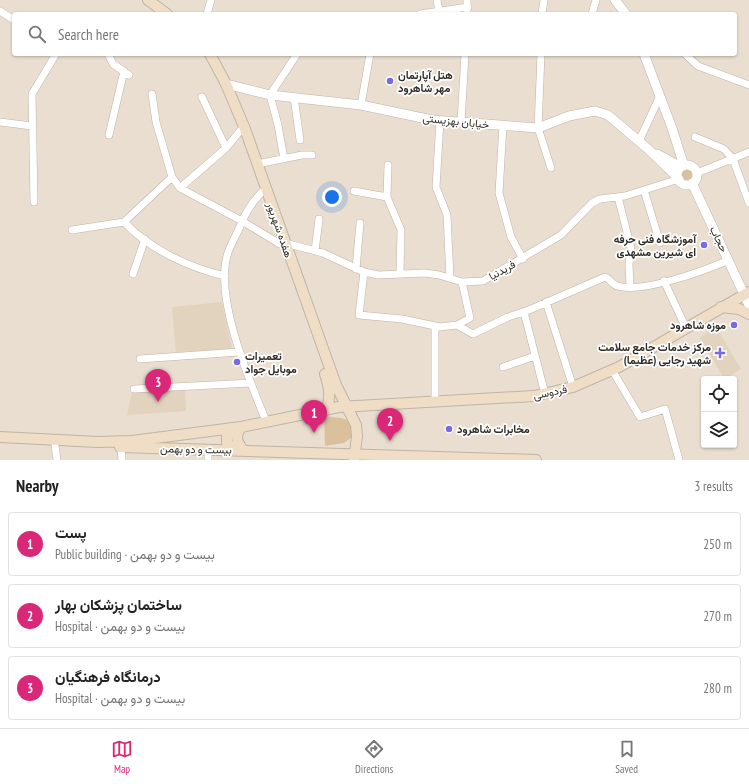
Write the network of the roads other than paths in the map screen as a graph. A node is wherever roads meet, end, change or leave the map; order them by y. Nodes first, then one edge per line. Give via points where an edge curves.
1 (148, 0) edge
2 (158, 0) edge
3 (211, 0) edge
4 (437, 0) edge
5 (544, 0) edge
6 (596, 0) edge
7 (615, 0) edge
8 (467, 7) edge
9 (0, 11) edge
10 (439, 11) junction
11 (164, 12) edge
12 (173, 12) edge
13 (208, 12) edge
14 (433, 12) edge
15 (542, 12) edge
16 (593, 12) edge
17 (624, 12) edge
18 (12, 19) edge
19 (55, 56) edge
20 (109, 56) edge
21 (205, 56) edge
22 (211, 56) edge
23 (296, 56) edge
24 (370, 56) edge
25 (465, 56) edge
26 (541, 56) edge
27 (645, 56) edge
28 (686, 56) edge
29 (224, 85) junction
30 (749, 85) edge
31 (152, 94) dead end
32 (270, 95) junction
33 (660, 96) junction
34 (202, 97) dead end
35 (294, 97) junction
36 (361, 105) junction
37 (440, 121) junction
38 (0, 122) edge
39 (461, 122) junction
40 (503, 125) junction
41 (32, 126) junction
42 (538, 128) junction
43 (240, 131) junction
44 (109, 135) dead end
45 (695, 137) dead end
46 (300, 140) dead end
47 (639, 141) junction
48 (226, 148) junction
49 (648, 149) junction
50 (749, 152) edge
51 (312, 155) dead end
52 (284, 159) junction
53 (733, 159) junction
54 (257, 164) junction
55 (388, 165) dead end
56 (551, 168) dead end
57 (688, 168) junction
58 (172, 177) junction
59 (679, 179) junction
60 (692, 184) junction
61 (180, 188) junction
62 (644, 190) junction
63 (354, 191) dead end
64 (262, 192) junction
65 (387, 197) junction
66 (618, 197) junction
67 (34, 202) dead end
68 (749, 203) edge
69 (319, 219) dead end
70 (242, 221) junction
71 (124, 222) junction
72 (360, 223) dead end
73 (72, 230) dead end
74 (146, 239) junction
75 (660, 243) dead end
76 (282, 244) junction
77 (315, 251) junction
78 (523, 259) junction
79 (729, 260) junction
80 (356, 269) junction
81 (364, 272) junction
82 (400, 273) junction
83 (133, 274) dead end
84 (225, 276) junction
85 (450, 278) junction
86 (664, 281) junction
87 (462, 282) junction
88 (630, 287) junction
89 (746, 293) edge
90 (546, 302) junction
91 (749, 305) edge
92 (721, 307) junction
93 (524, 312) junction
94 (749, 314) edge
95 (457, 325) junction
96 (435, 326) junction
97 (686, 328) junction
98 (239, 352) junction
99 (535, 356) junction
100 (140, 359) dead end
101 (503, 366) dead end
102 (612, 370) junction
103 (251, 383) junction
104 (573, 387) junction
105 (134, 389) dead end
106 (545, 394) junction
107 (435, 402) junction
108 (347, 406) junction
109 (327, 409) junction
110 (266, 421) junction
111 (241, 426) junction
112 (231, 428) junction
113 (0, 437) edge
114 (0, 443) edge
115 (55, 445) junction
116 (121, 447) junction
117 (238, 450) junction
118 (208, 455) edge
119 (334, 457) edge
120 (354, 457) edge
121 (416, 458) edge
122 (489, 459) edge
123 (57, 460) edge
124 (122, 460) edge
125 (536, 460) edge
126 (679, 460) edge

1 - 11 main road
2 - 12 main road
3 - 13 street
4 - 10 street
5 - 15 street
6 - 16 street
7 - 17 street
8 - 10 street
9 - 18 street
10 - 14 street
19 - 41 street via 32,94
20 - 44 street via 113,64 127,73
21 - 29 main road, هفده شهریور
22 - 29 main road, هفده شهریور
23 - 32 street
24 - 36 street
25 - 39 street
26 - 42 street
27 - 33 street
28 - 30 street via 698,66
29 - 32 street, خیابان بهزیستی
29 - 43 main road, هفده شهریور
29 - 54 main road, هفده شهریور
31 - 58 street via 156,122
32 - 35 street, خیابان بهزیستی
32 - 52 street
33 - 47 street
33 - 57 street
34 - 48 street
35 - 36 street, خیابان بهزیستی
35 - 46 street
36 - 37 street, خیابان بهزیستی
37 - 39 street, خیابان بهزیستی
37 - 85 street via 436,187 446,215
38 - 41 street
39 - 40 street, خیابان بهزیستی
40 - 42 street, خیابان بهزیستی
40 - 78 street via 499,193 511,237
41 - 67 street
42 - 47 street, خیابان بهزیستی via 569,116 595,111 608,115
42 - 56 street
43 - 48 street
43 - 64 main road, هفده شهریور
45 - 53 street via 724,149
47 - 49 street, خیابان بهزیستی
48 - 61 street
49 - 57 street, خیابان بهزیستی
49 - 59 street, خیابان بهزیستی
50 - 53 street
51 - 52 street
52 - 54 street
53 - 57 street
53 - 68 street
54 - 76 main road, هفده شهریور
55 - 65 street
57 - 59 street via 678,173
57 - 60 street via 696,179
58 - 61 street
58 - 71 street
59 - 60 street via 683,184
59 - 62 street, فریدنیا
60 - 79 street, حجاب
61 - 70 street, فریدنیا
62 - 66 street, فریدنیا
62 - 75 street
63 - 65 street
64 - 70 street via 250,204
64 - 76 main road, هفده شهریور
65 - 82 street via 401,230
66 - 78 street, فریدنیا via 600,199 592,203 561,235
66 - 88 street via 631,248
69 - 77 street
70 - 76 street, فریدنیا
70 - 84 street via 227,256
71 - 73 street
71 - 74 street
72 - 80 street
74 - 83 street
74 - 84 street via 164,252
76 - 77 street, فریدنیا
76 - 108 main road, هفده شهریور via 336,385
76 - 109 main road, هفده شهریور via 329,385
77 - 80 street, فریدنیا
78 - 87 street, فریدنیا via 484,281
79 - 86 street via 699,273
79 - 89 street, حجاب
80 - 81 street, فریدنیا
81 - 82 street, فریدنیا via 378,275
81 - 96 street via 359,315 402,319
82 - 85 street, فریدنیا via 425,273
84 - 98 street via 227,298
85 - 87 street, فریدنیا
86 - 88 street
86 - 97 street
87 - 95 street via 470,318
88 - 90 street via 618,286 605,277
89 - 91 street, حجاب
89 - 92 main road, فردوسی
90 - 93 street
90 - 104 street
92 - 94 main road via 739,309
92 - 97 main road, فردوسی
93 - 95 street via 473,334
93 - 99 street
95 - 96 street
96 - 107 street
97 - 102 main road, فردوسی
98 - 100 street
98 - 103 street
99 - 101 street
99 - 106 street
102 - 104 main road, فردوسی
102 - 126 street via 640,417 665,409
103 - 105 street
103 - 110 street
104 - 106 main road, فردوسی
106 - 107 main road, فردوسی
107 - 108 main road, فردوسی
108 - 109 main road, فردوسی
108 - 120 main road, هفده شهریور via 356,425
109 - 110 main road, بیست و دو بهمن
110 - 111 main road, بیست و دو بهمن
111 - 112 main road, بیست و دو بهمن
111 - 117 main road via 236,438
112 - 113 main road, بیست و دو بهمن via 132,441 98,442
112 - 117 main road via 227,443
114 - 115 main road, بیست و دو بهمن
115 - 116 main road, بیست و دو بهمن
115 - 123 street
116 - 118 main road, بیست و دو بهمن
116 - 124 street
117 - 118 main road, بیست و دو بهمن
117 - 119 main road, بیست و دو بهمن
119 - 120 main road, بیست و دو بهمن
120 - 121 main road, بیست و دو بهمن
121 - 122 main road, بیست و دو بهمن
122 - 125 main road, بیست و دو بهمن

